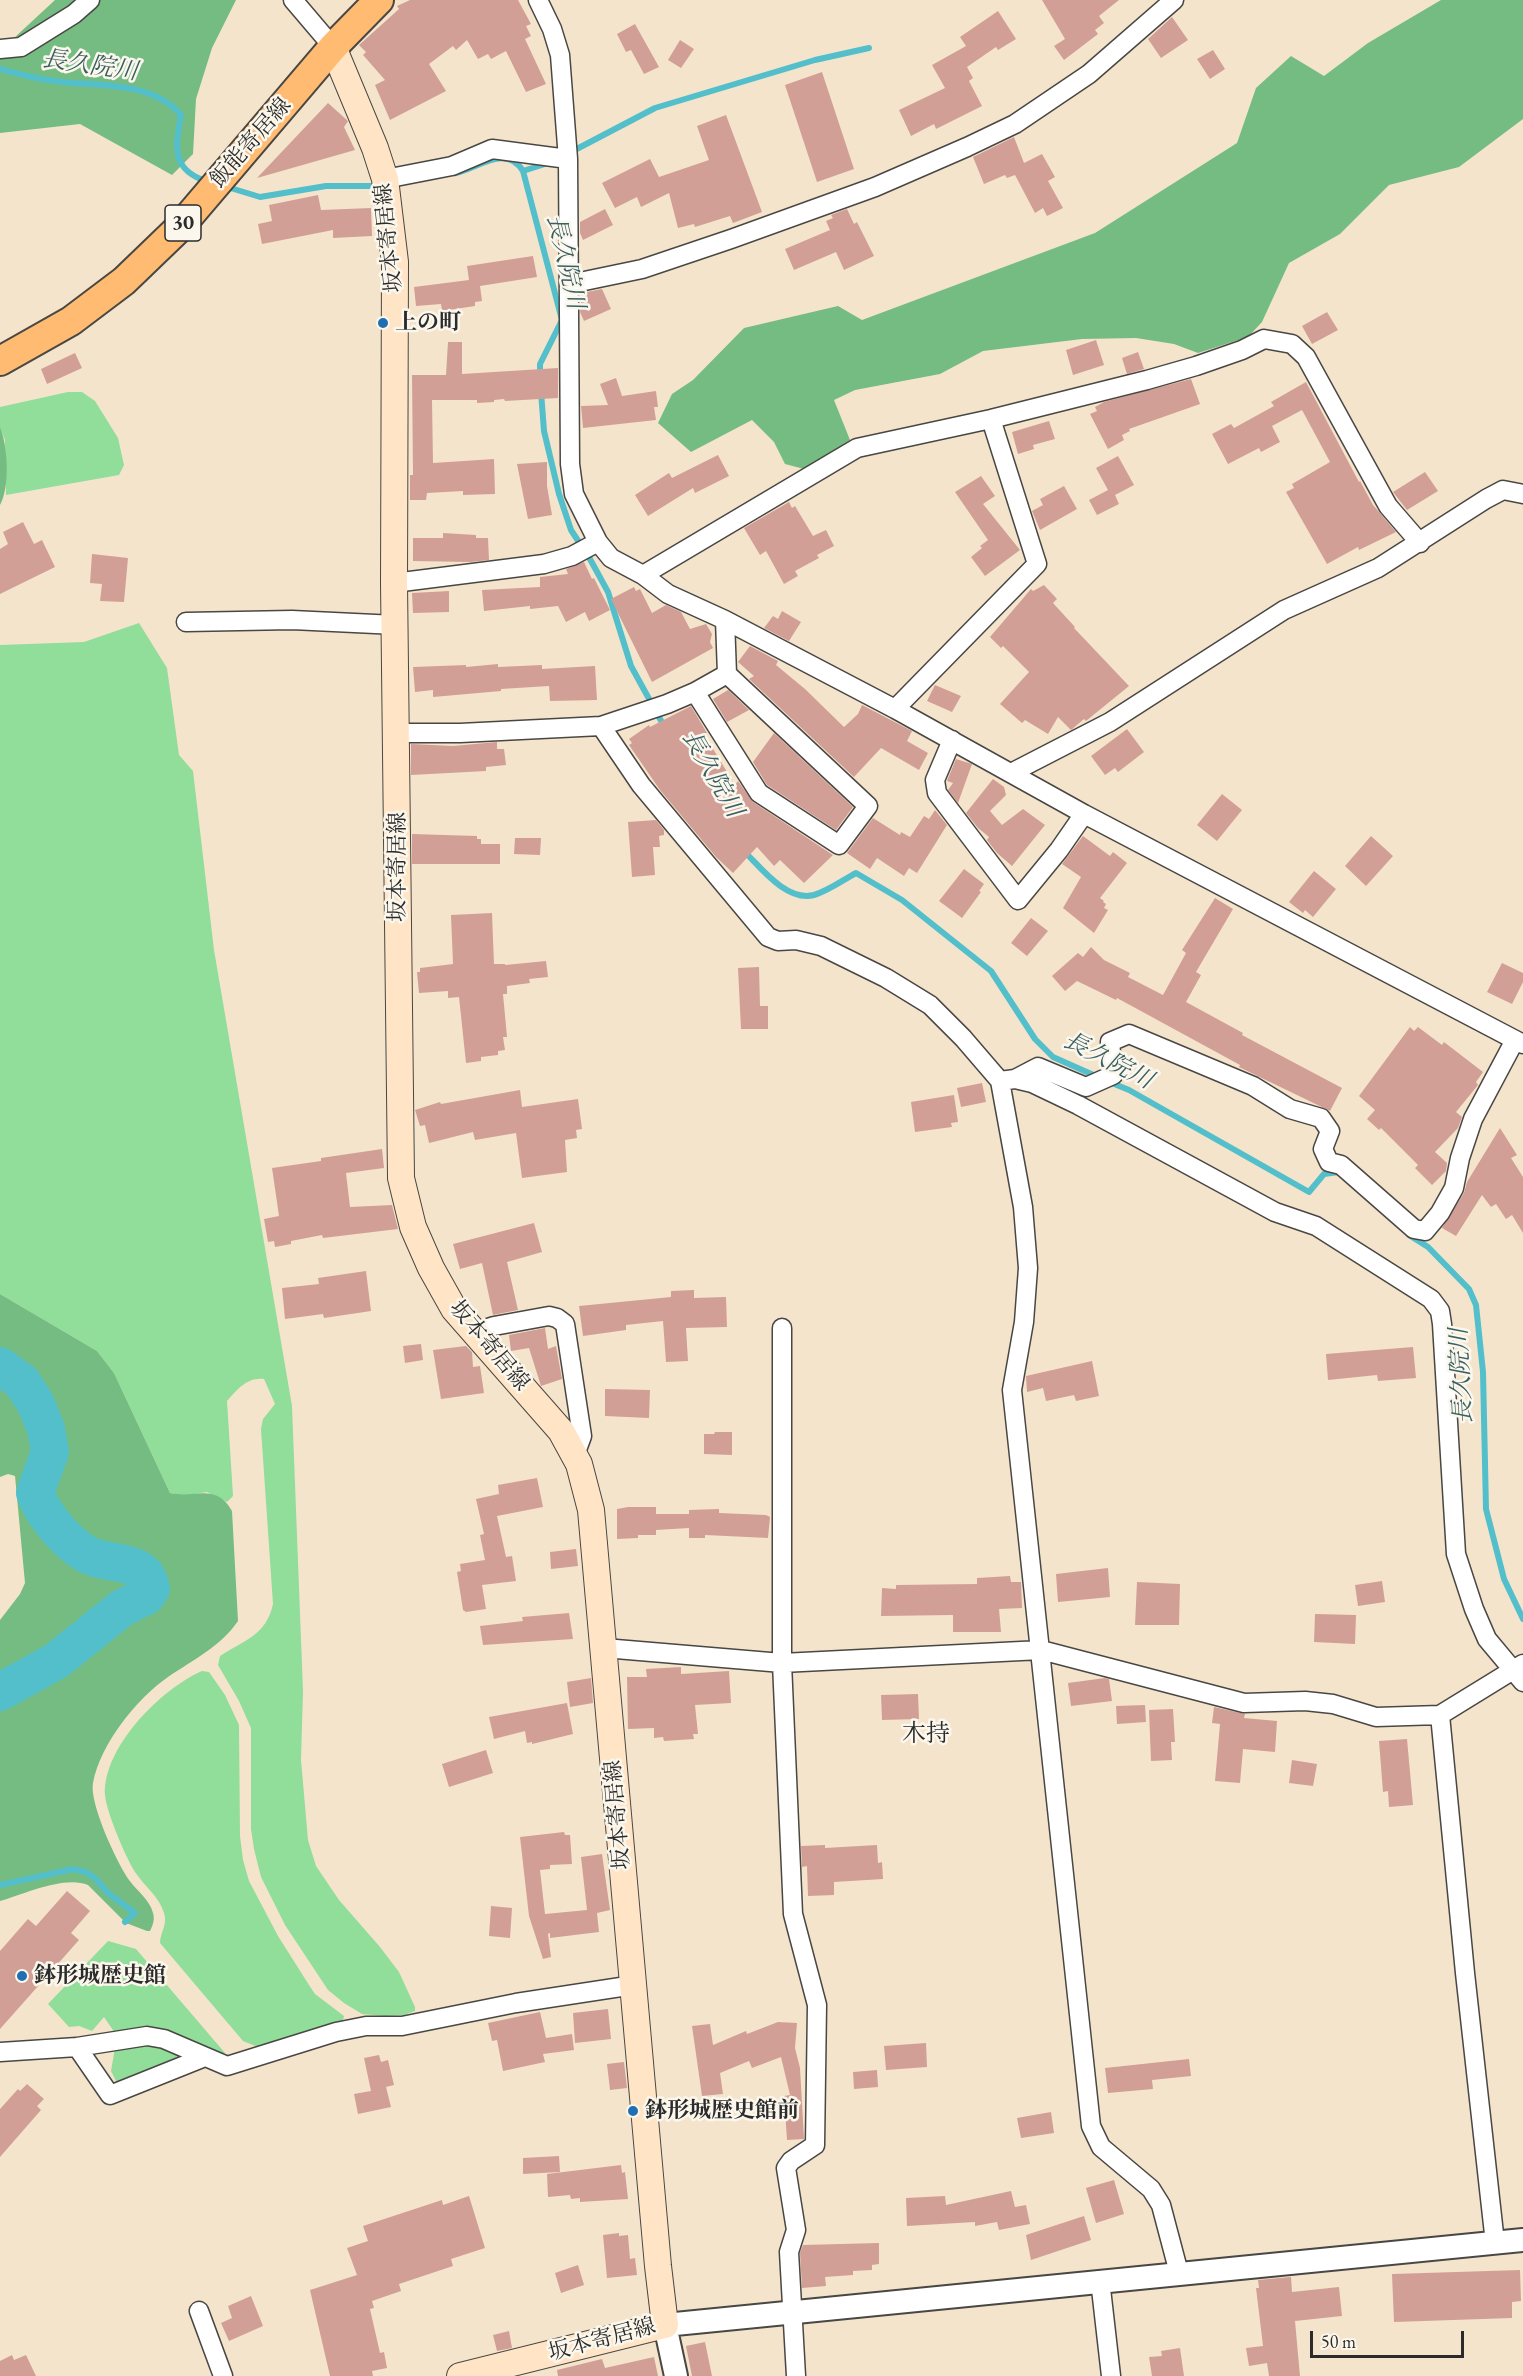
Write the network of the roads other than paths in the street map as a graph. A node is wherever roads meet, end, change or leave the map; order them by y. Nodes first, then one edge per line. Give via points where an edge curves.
1 (90, 0) edge
2 (293, 0) edge
3 (379, 0) edge
4 (538, 0) edge
5 (1174, 0) edge
6 (333, 47) junction
7 (0, 49) edge
8 (567, 159) junction
9 (384, 180) junction
10 (570, 284) junction
11 (0, 361) edge
12 (991, 419) junction
13 (1523, 494) edge
14 (596, 543) junction
15 (1420, 543) junction
16 (643, 575) junction
17 (394, 583) junction
18 (725, 620) junction
19 (186, 622) dead end
20 (396, 625) junction
21 (727, 674) junction
22 (695, 692) junction
23 (895, 709) junction
24 (601, 726) junction
25 (397, 733) junction
26 (952, 740) junction
27 (1011, 773) junction
28 (1084, 814) junction
29 (1519, 1042) edge
30 (1007, 1080) junction
31 (782, 1328) dead end
32 (473, 1333) junction
33 (575, 1455) junction
34 (604, 1648) junction
35 (1041, 1650) junction
36 (782, 1663) junction
37 (1519, 1672) edge
38 (1440, 1715) junction
39 (634, 1985) junction
40 (77, 2047) junction
41 (0, 2052) edge
42 (205, 2057) junction
43 (1523, 2240) edge
44 (1495, 2243) junction
45 (1179, 2273) junction
46 (1100, 2280) junction
47 (199, 2311) dead end
48 (792, 2312) junction
49 (665, 2325) junction
50 (223, 2376) edge
51 (460, 2376) edge
52 (676, 2376) edge
53 (796, 2376) edge
54 (1111, 2376) edge

1 - 7 street via 21,47
2 - 6 street
3 - 6 main road, 飯能寄居線 / 30
4 - 8 street via 560,55
5 - 10 street via 1089,74 1015,124 967,147 875,187 731,239 642,269
6 - 9 main road, 坂本寄居線 via 375,148
6 - 11 main road, 飯能寄居線 / 30 via 178,229 124,281 71,321
8 - 9 street via 492,149 452,166
8 - 10 street
9 - 17 main road, 坂本寄居線 via 396,292
10 - 14 street via 570,464 574,494
12 - 15 street via 1196,366 1264,339 1292,344 1305,357 1388,506
12 - 16 street via 857,448
12 - 23 street via 1037,564
13 - 15 street via 1503,490
14 - 16 street via 611,558
14 - 17 street via 572,556 544,564
15 - 27 street via 1378,568 1284,610 1110,722
16 - 18 street via 668,594
17 - 20 main road, 坂本寄居線
18 - 21 street
18 - 23 street
19 - 20 street via 292,620
20 - 25 main road, 坂本寄居線
21 - 22 street
21 - 22 street via 868,806 839,845 759,794
22 - 24 street
23 - 26 street
24 - 25 street
24 - 30 street via 641,785 768,937 821,946 904,989 930,1005
25 - 32 main road, 坂本寄居線 via 401,1178 413,1227 431,1268
26 - 27 street
26 - 28 street via 935,780 937,794 1018,900
27 - 28 street
28 - 29 street
29 - 30 street via 1473,1119 1454,1188 1425,1231 1413,1229 1341,1165 1329,1162 1323,1149 1329,1131 1321,1118 1290,1109 1253,1086 1129,1034 1110,1042 1113,1075 1086,1088 1038,1067
30 - 35 street via 1028,1268 1024,1322 1012,1390
30 - 37 street via 1032,1083 1275,1212 1316,1226 1431,1299 1443,1324 1456,1554 1487,1639
31 - 36 street
32 - 33 main road, 坂本寄居線 via 561,1431
32 - 33 street via 549,1317 565,1324 582,1436
33 - 34 main road, 坂本寄居線 via 591,1510
34 - 36 street
34 - 39 main road, 坂本寄居線
35 - 36 street
35 - 38 street via 1244,1703 1305,1701 1376,1717
35 - 45 street via 1091,2126 1101,2147 1151,2189 1161,2205
36 - 48 street via 793,1914 817,2005 815,2145 786,2168 796,2230 789,2252
37 - 38 street
38 - 44 street
39 - 42 street via 402,2026 366,2026 227,2066
39 - 49 main road, 坂本寄居線
40 - 41 street
40 - 42 street via 147,2036
40 - 42 street via 110,2095
43 - 44 street
44 - 45 street
45 - 46 street
46 - 48 street
46 - 54 street
47 - 50 street
48 - 49 street
48 - 53 street
49 - 51 main road, 坂本寄居線
49 - 52 street

